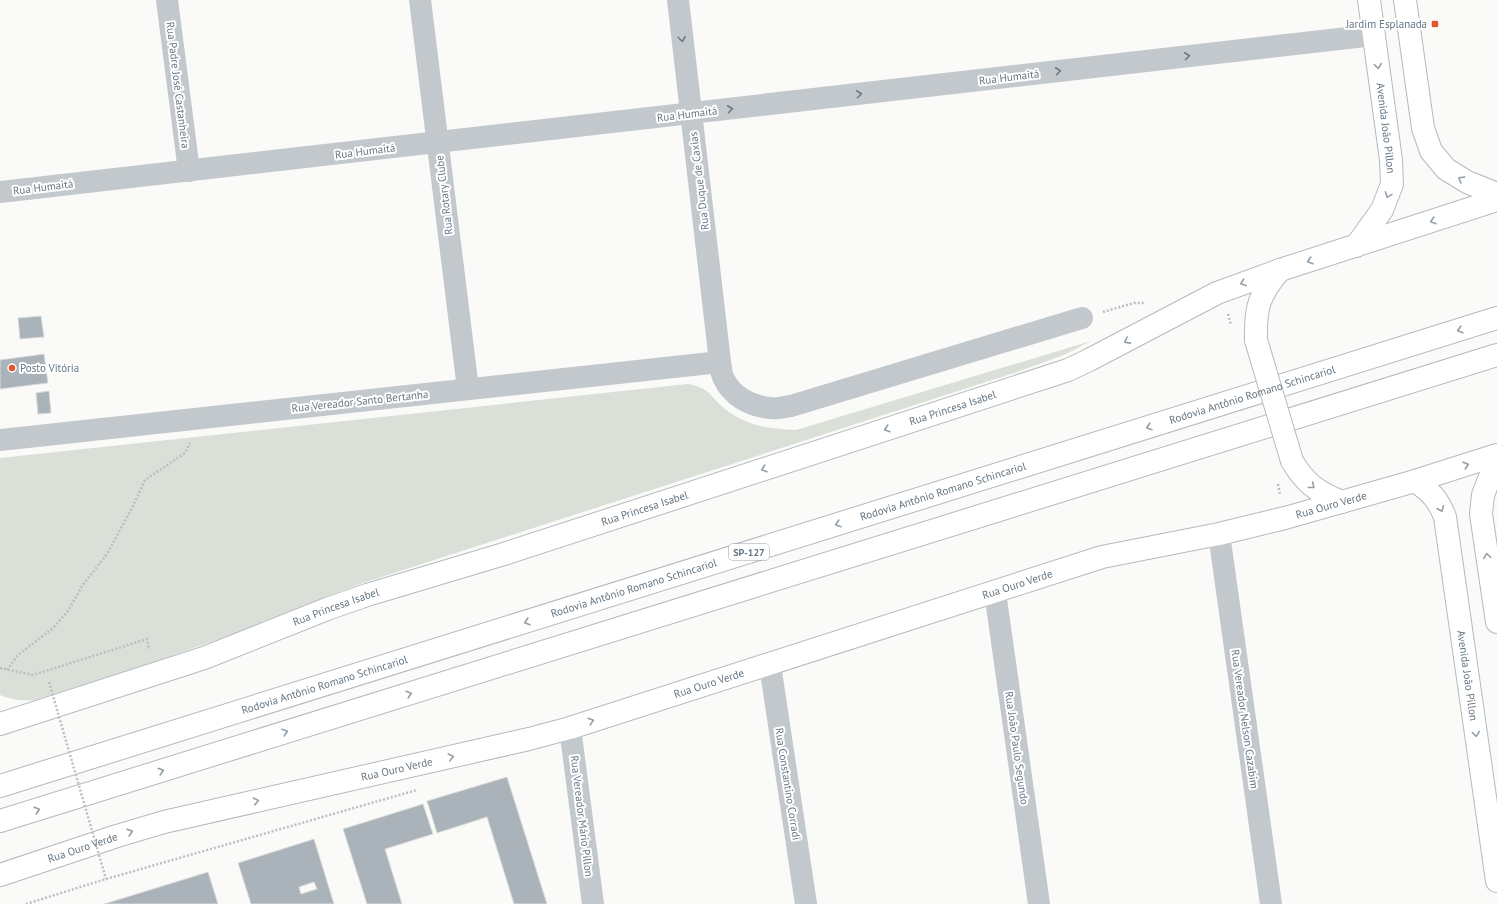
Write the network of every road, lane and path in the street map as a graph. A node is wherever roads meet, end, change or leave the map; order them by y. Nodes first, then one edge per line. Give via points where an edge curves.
1 (167, 0) edge
2 (420, 0) edge
3 (678, 0) edge
4 (1369, 0) edge
5 (1405, 0) edge
6 (1374, 35) junction
7 (691, 113) junction
8 (438, 142) junction
9 (189, 171) junction
10 (0, 192) edge
11 (1497, 194) edge
12 (1497, 200) edge
13 (1356, 246) junction
14 (1280, 270) junction
15 (1217, 293) junction
16 (1082, 318) dead end
17 (1497, 318) edge
18 (1232, 327) dead end
19 (1497, 355) edge
20 (720, 362) junction
21 (468, 389) junction
22 (198, 418) junction
23 (0, 440) edge
24 (1497, 455) edge
25 (1497, 465) edge
26 (1276, 480) dead end
27 (1415, 481) junction
28 (1342, 502) junction
29 (1285, 518) junction
30 (1219, 534) junction
31 (995, 592) junction
32 (1497, 622) edge
33 (143, 652) dead end
34 (770, 665) junction
35 (0, 668) edge
36 (7, 670) junction
37 (56, 680) dead end
38 (0, 724) edge
39 (570, 728) junction
40 (0, 786) edge
41 (418, 790) dead end
42 (0, 821) edge
43 (0, 875) edge
44 (106, 879) junction
45 (1497, 881) edge
46 (26, 904) edge
47 (593, 904) edge
48 (806, 904) edge
49 (1039, 904) edge
50 (1271, 904) edge

1 - 9 street, Rua Padre José Castanheira
2 - 8 street, Rua Rotary Clube
3 -> 7 street, Rua Duque de Caxias
4 - 6 main road, Avenida João Pillon
11 -> 5 main road via 1467,182 1446,169 1431,151 1423,128
7 -> 6 street, Rua Humaitá
6 -> 13 main road, Avenida João Pillon via 1392,184 1382,210
7 - 8 street, Rua Humaitá
7 - 20 street, Rua Duque de Caxias
8 - 9 street, Rua Humaitá
8 - 21 street, Rua Rotary Clube
9 - 10 street, Rua Humaitá
12 -> 13 main road, Rua Princesa Isabel
13 -> 14 main road, Rua Princesa Isabel
14 -> 15 main road, Rua Princesa Isabel
14 -> 28 main road, bridge via 1267,285 1259,302 1255,321 1256,340 1292,461 1300,475 1312,487
15 - 18 path
15 -> 38 main road, Rua Princesa Isabel via 1068,370 512,552 367,595 204,658
16 - 20 street via 791,406 770,409 748,403 738,397 722,376
17 -> 40 main road, Rodovia Antônio Romano Schincariol / SP-127
42 -> 19 main road
20 - 21 street, Rua Vereador Santo Bertanha
21 - 22 street, Rua Vereador Santo Bertanha
22 - 23 street, Rua Vereador Santo Bertanha
22 - 36 path via 185,453 145,480 106,554 82,586 68,611 53,628 18,655
27 -> 24 main road, Rua Ouro Verde
32 -> 25 main road via 1481,514 1483,495
26 - 29 path
27 - 28 main road, Rua Ouro Verde
27 -> 45 main road, Avenida João Pillon via 1430,492 1440,504 1445,517
28 - 29 main road, Rua Ouro Verde
29 - 30 main road, Rua Ouro Verde
30 - 31 main road, Rua Ouro Verde via 1102,558
30 - 50 street, Rua Vereador Nelson Cazabim
31 - 34 main road, Rua Ouro Verde
31 - 49 street, Rua João Paulo Segundo
33 - 36 path via 150,650 147,638 33,675
39 -> 34 main road, Rua Ouro Verde
34 - 48 street, Rua Constantino Corradi
35 - 36 path
37 - 44 path, bridge via 49,682
43 -> 39 main road, Rua Ouro Verde via 164,822
39 - 47 street, Rua Vereador Mário Pillon
41 - 44 path
44 - 46 path

